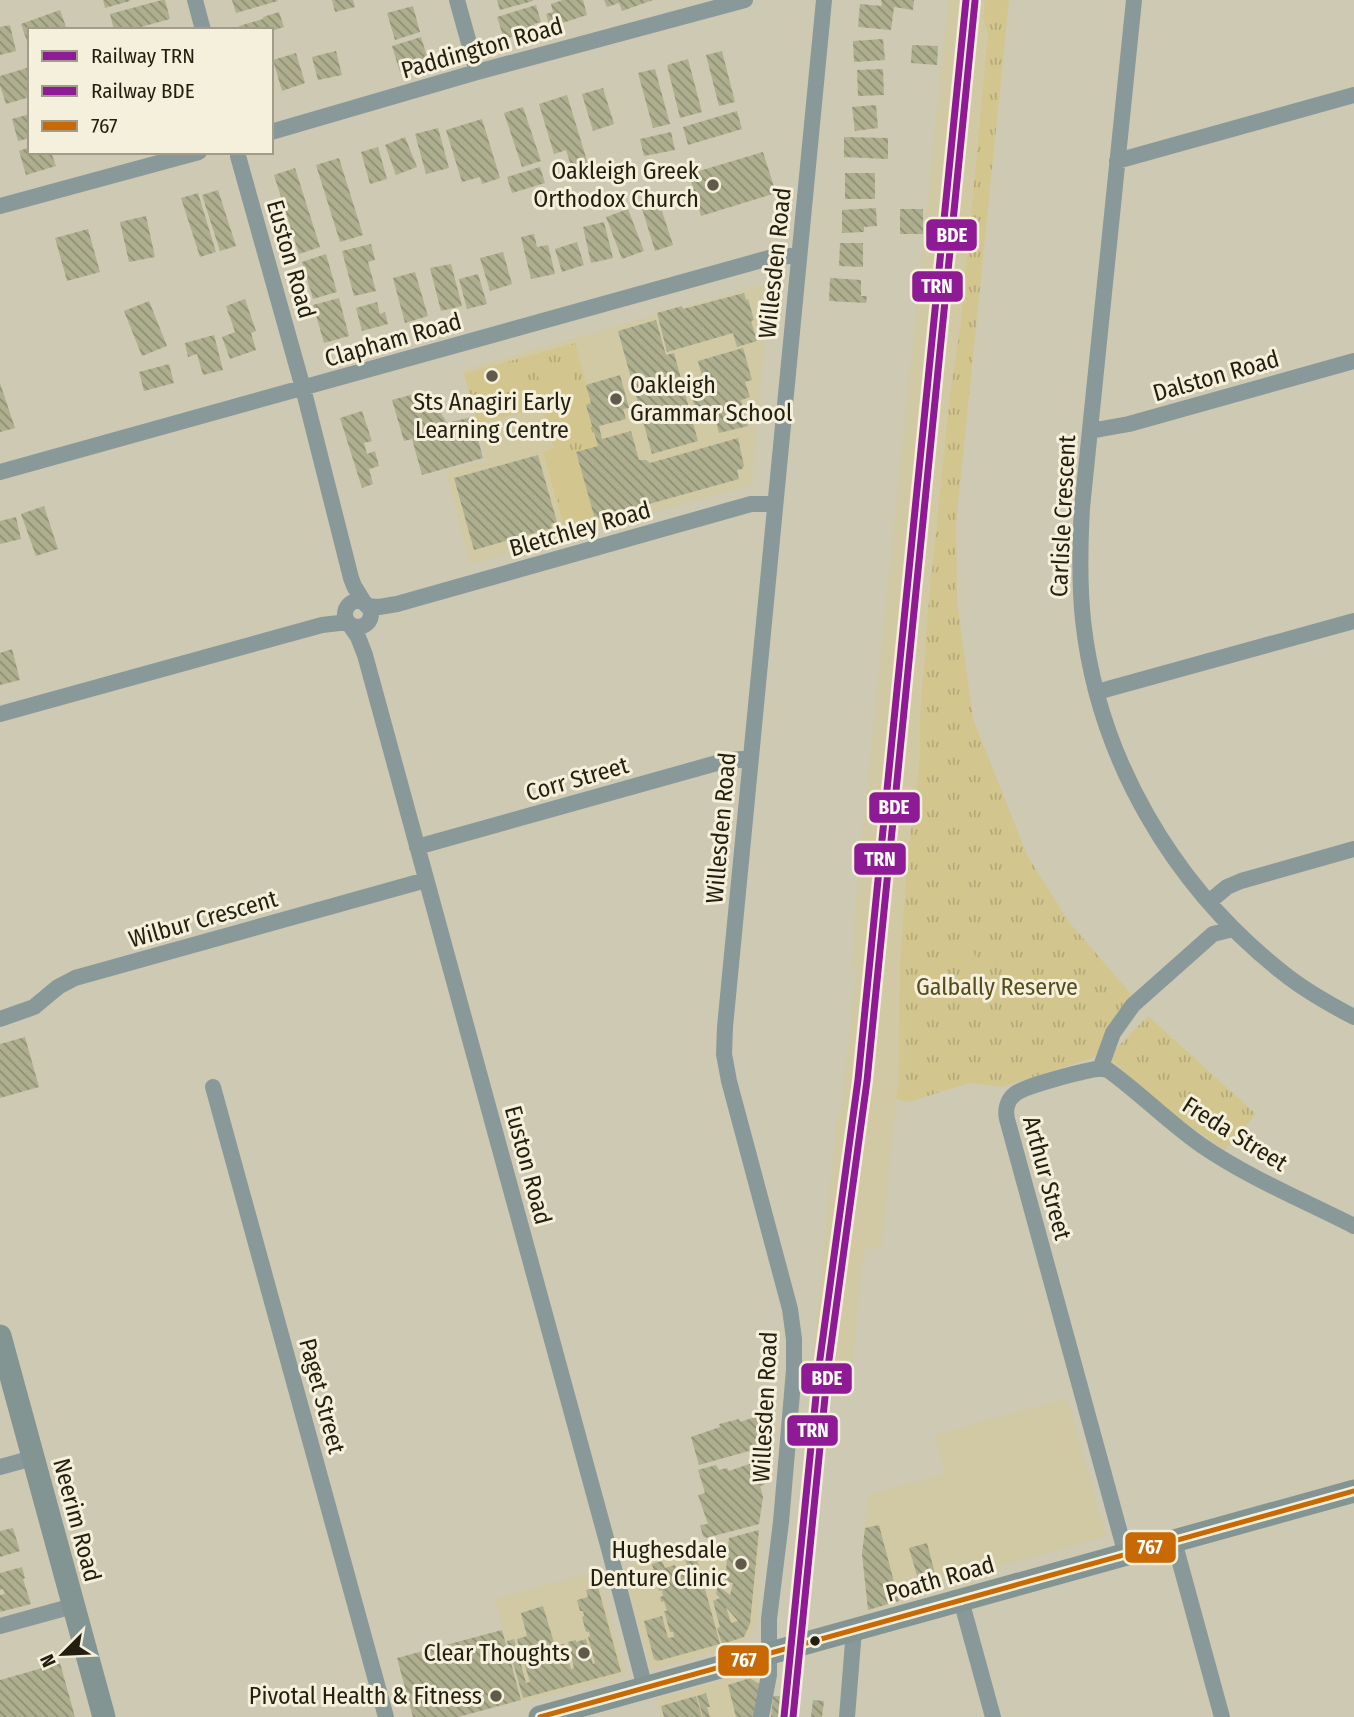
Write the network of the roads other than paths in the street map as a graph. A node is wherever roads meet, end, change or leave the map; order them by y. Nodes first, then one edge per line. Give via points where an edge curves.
1 (195, 0) edge
2 (457, 0) edge
3 (746, 0) edge
4 (824, 0) edge
5 (1134, 0) edge
6 (721, 3) edge
7 (202, 28) edge
8 (477, 72) junction
9 (1354, 95) edge
10 (273, 131) edge
11 (193, 154) edge
12 (236, 154) edge
13 (1116, 161) junction
14 (0, 206) edge
15 (799, 255) junction
16 (1354, 361) edge
17 (303, 388) junction
18 (1090, 431) junction
19 (0, 472) edge
20 (775, 504) junction
21 (351, 578) junction
22 (368, 612) junction
23 (348, 616) junction
24 (1354, 621) edge
25 (365, 654) junction
26 (1097, 692) junction
27 (0, 714) edge
28 (750, 758) junction
29 (417, 847) junction
30 (1354, 849) edge
31 (426, 880) junction
32 (1209, 902) junction
33 (1233, 929) junction
34 (1354, 1017) edge
35 (0, 1019) edge
36 (1100, 1069) junction
37 (214, 1087) dead end
38 (1354, 1226) edge
39 (0, 1336) edge
40 (33, 1458) junction
41 (0, 1467) edge
42 (1354, 1491) edge
43 (1174, 1541) junction
44 (1126, 1555) junction
45 (961, 1600) junction
46 (74, 1606) junction
47 (0, 1626) edge
48 (854, 1630) junction
49 (770, 1653) junction
50 (645, 1688) junction
51 (592, 1710) edge
52 (104, 1717) edge
53 (386, 1717) edge
54 (540, 1717) edge
55 (761, 1717) edge
56 (847, 1717) edge
57 (993, 1717) edge
58 (1222, 1717) edge

1 - 7 street
2 - 8 street
3 - 6 street, Paddington Road
4 - 15 street, Willesden Road
5 - 13 street, Carlisle Crescent
6 - 8 street, Paddington Road
8 - 10 street, Paddington Road
9 - 13 street
11 - 14 street
12 - 17 street, Euston Road
13 - 18 street, Carlisle Crescent
15 - 17 street, Clapham Road via 769,258
15 - 20 street, Willesden Road
16 - 18 street, Dalston Road
17 - 19 street, Clapham Road
17 - 21 street, Euston Road
18 - 26 street, Carlisle Crescent via 1080,586
20 - 22 street, Bletchley Road via 751,505
20 - 28 street, Willesden Road
21 - 22 street, Euston Road
21 - 23 street, Euston Road
22 - 23 street via 360,627
22 - 23 street via 362,602 354,602
22 - 25 street, Euston Road
23 - 25 street, Euston Road
23 - 27 street
24 - 26 street
25 - 29 street, Euston Road
26 - 32 street, Carlisle Crescent via 1110,737 1136,795
28 - 29 street, Corr Street via 724,761
28 - 49 street, Willesden Road via 724,1054 794,1339 769,1619
29 - 31 street, Euston Road
30 - 32 street via 1241,881
31 - 35 street, Wilbur Crescent via 75,978 34,1007
31 - 50 street, Euston Road
32 - 33 street, Carlisle Crescent
33 - 34 street, Carlisle Crescent via 1282,972
33 - 36 street via 1213,934 1133,1005 1113,1033
36 - 38 street, Freda Street via 1114,1074 1203,1146
36 - 44 street, Arthur Street via 1022,1090 1010,1098 1006,1113
37 - 53 street, Paget Street
39 - 40 street, Neerim Road
40 - 41 street
40 - 46 street, Neerim Road
42 - 43 street, Poath Road
43 - 44 street, Poath Road
43 - 58 street
44 - 45 street, Poath Road
45 - 48 street, Poath Road
45 - 57 street
46 - 47 street
46 - 52 street, Neerim Road
48 - 49 street, Poath Road
48 - 56 street
49 - 50 street, Poath Road
49 - 55 street, Willesden Road
50 - 51 street, Poath Road
51 - 54 street, Poath Road

